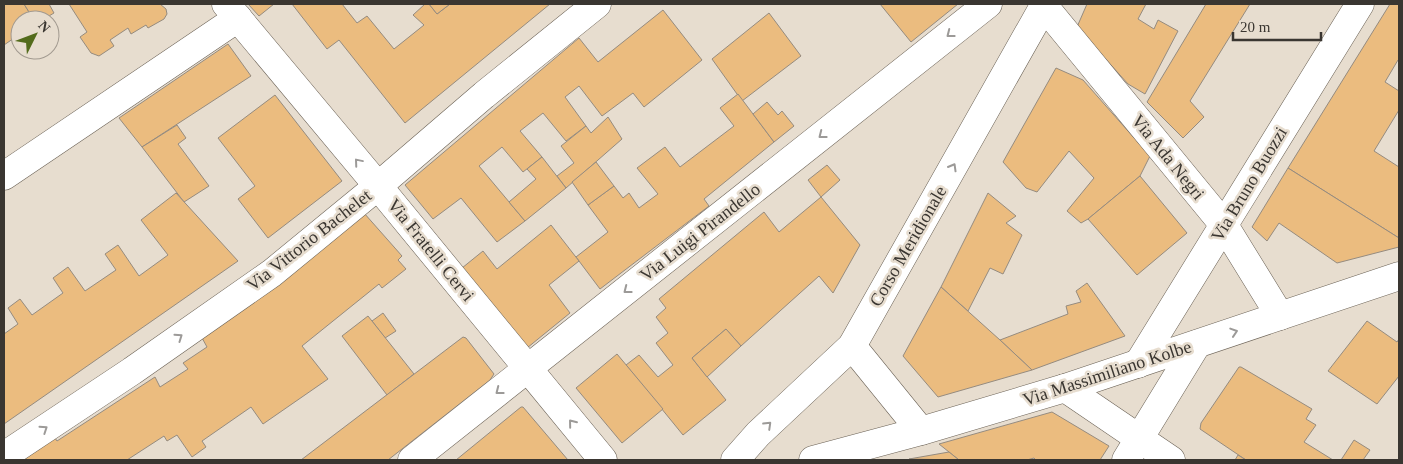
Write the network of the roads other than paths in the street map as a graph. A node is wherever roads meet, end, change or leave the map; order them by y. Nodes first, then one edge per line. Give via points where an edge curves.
1 (597, 4) edge
2 (988, 4) edge
3 (1360, 4) edge
4 (1044, 5) edge
5 (232, 11) edge
6 (4, 176) edge
7 (378, 186) junction
8 (1224, 225) junction
9 (1399, 276) edge
10 (1280, 316) junction
11 (1197, 344) junction
12 (852, 346) junction
13 (1138, 364) junction
14 (528, 368) junction
15 (1065, 388) junction
16 (920, 431) junction
17 (1133, 450) edge
18 (4, 456) edge
19 (412, 460) edge
20 (603, 460) edge
21 (735, 460) edge
22 (813, 460) edge
23 (1171, 460) edge

1 - 7 street, Via Vittorio Bachelet
2 -> 14 street, Via Luigi Pirandello
3 - 8 street, Via Bruno Buozzi
4 - 8 street, Via Ada Negri
12 -> 4 street, Corso Meridionale
5 - 6 street, Via Fratelli Cervi
7 -> 5 street, Via Fratelli Cervi
7 - 14 street, Via Fratelli Cervi
18 -> 7 street, Via Vittorio Bachelet via 272,273
8 - 10 street, Via Ada Negri
8 - 13 street, Via Bruno Buozzi
9 - 10 street, Via Massimiliano Kolbe
11 -> 10 street, Via Massimiliano Kolbe
11 - 13 street, Via Massimiliano Kolbe
11 - 17 street
12 - 16 street
21 -> 12 street, Corso Meridionale via 758,434
13 - 15 street, Via Massimiliano Kolbe
14 -> 19 street, Via Luigi Pirandello
20 -> 14 street, Via Fratelli Cervi
15 - 16 street, Via Massimiliano Kolbe
15 - 17 street
16 - 22 street, Via Massimiliano Kolbe
17 - 23 street

